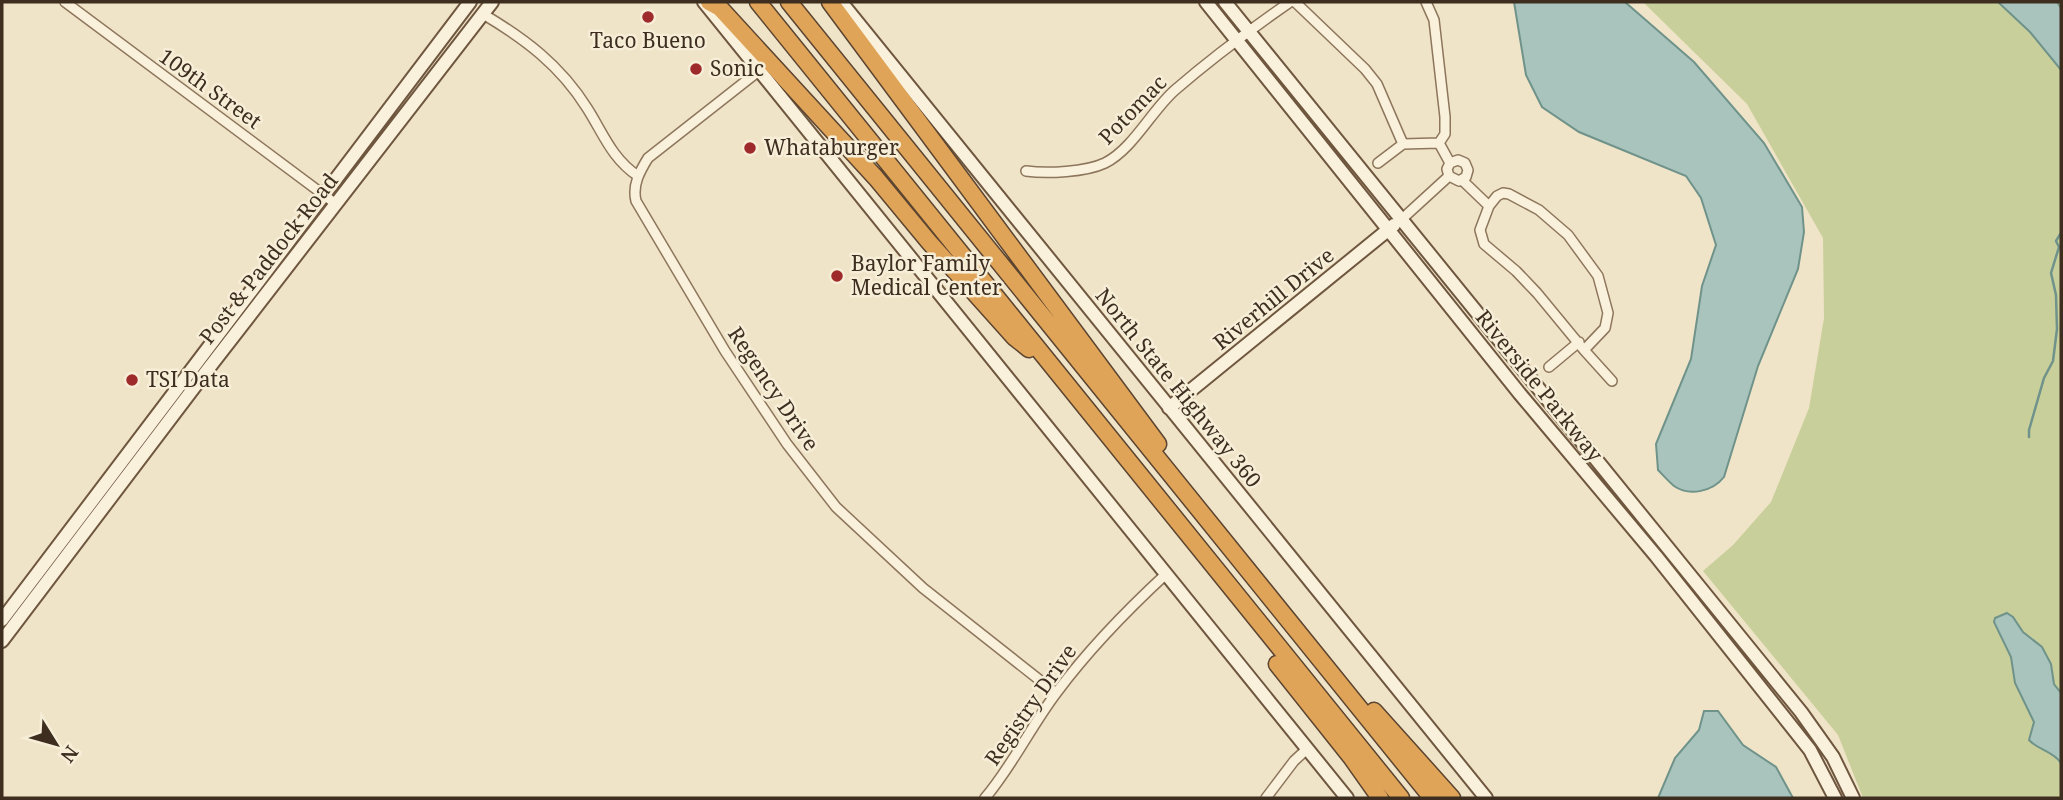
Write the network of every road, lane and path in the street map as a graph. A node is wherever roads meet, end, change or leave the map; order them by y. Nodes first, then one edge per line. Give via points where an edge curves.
1 (65, 2) edge
2 (492, 2) edge
3 (706, 2) edge
4 (758, 2) edge
5 (789, 2) edge
6 (831, 2) edge
7 (841, 2) edge
8 (1206, 2) edge
9 (1225, 2) edge
10 (1293, 2) edge
11 (1426, 2) edge
12 (466, 4) edge
13 (483, 14) junction
14 (1249, 31) junction
15 (1236, 40) junction
16 (760, 70) junction
17 (1439, 143) junction
18 (1404, 144) junction
19 (1378, 163) dead end
20 (1450, 163) junction
21 (1026, 170) dead end
22 (638, 176) junction
23 (1449, 176) junction
24 (1462, 180) junction
25 (324, 195) junction
26 (336, 204) junction
27 (1489, 206) junction
28 (1402, 219) junction
29 (1389, 229) junction
30 (1582, 346) junction
31 (194, 364) junction
32 (1549, 368) dead end
33 (205, 373) junction
34 (1059, 374) junction
35 (1612, 382) dead end
36 (1169, 408) junction
37 (1204, 518) junction
38 (1678, 563) junction
39 (1667, 572) junction
40 (1166, 575) junction
41 (38, 583) junction
42 (1236, 597) junction
43 (1267, 597) junction
44 (2, 620) edge
45 (2, 641) edge
46 (1056, 693) junction
47 (1307, 749) junction
48 (985, 798) edge
49 (1266, 798) edge
50 (1347, 798) edge
51 (1380, 798) edge
52 (1401, 798) edge
53 (1432, 798) edge
54 (1452, 798) edge
55 (1486, 798) edge
56 (1835, 798) edge
57 (1853, 798) edge

1 - 25 street, 109th Street
2 - 13 street, Post & Paddock Road
3 - 16 street
3 - 34 highway via 720,8 1014,337
4 - 34 highway
5 - 37 highway
6 - 37 highway via 1197,498
7 - 36 street, North State Highway 360
8 - 15 street, Riverside Parkway
9 - 14 street, Riverside Parkway
10 - 14 street, Potomac
10 - 18 street via 1377,84
11 - 17 street via 1434,20 1445,117 1446,134
12 - 13 street
12 - 25 street, Post & Paddock Road
13 - 22 street via 523,37 563,76 623,167
13 - 26 street, Post & Paddock Road
14 - 15 street, Potomac
14 - 28 street, Riverside Parkway
15 - 21 street, Potomac via 1173,92 1108,162 1074,170
15 - 29 street, Riverside Parkway
16 - 22 street via 664,144 648,158
16 - 40 street
17 - 18 street
17 - 20 street
18 - 19 street
20 - 23 street
20 - 24 street via 1458,160 1467,166 1468,174
22 - 46 street, Regency Drive via 636,201 662,246 725,351 817,484 923,588
23 - 24 street
23 - 28 street
24 - 27 street
25 - 26 street, 109th Street
25 - 31 street, Post & Paddock Road
26 - 33 street, Post & Paddock Road
27 - 30 street via 1480,230 1484,244 1516,271
27 - 30 street via 1503,193 1539,210 1568,234 1598,276 1606,297 1605,328
28 - 29 street, Riverhill Drive
28 - 38 street, Riverside Parkway
29 - 36 street, Riverhill Drive
29 - 39 street, Riverside Parkway
30 - 32 street
30 - 35 street
31 - 33 street
31 - 41 street, Post & Paddock Road
33 - 41 street, Post & Paddock Road
34 - 42 highway
36 - 55 street, North State Highway 360
37 - 43 highway
38 - 39 street
38 - 57 street, Riverside Parkway via 1801,712 1833,757
39 - 56 street, Riverside Parkway via 1810,750
40 - 46 street, Registry Drive via 1110,628
40 - 47 street
41 - 44 street, Post & Paddock Road
41 - 45 street, Post & Paddock Road
42 - 51 highway via 1241,617
42 - 52 highway
43 - 53 highway
43 - 54 highway via 1287,607
46 - 48 street, Registry Drive
47 - 49 street
47 - 50 street

